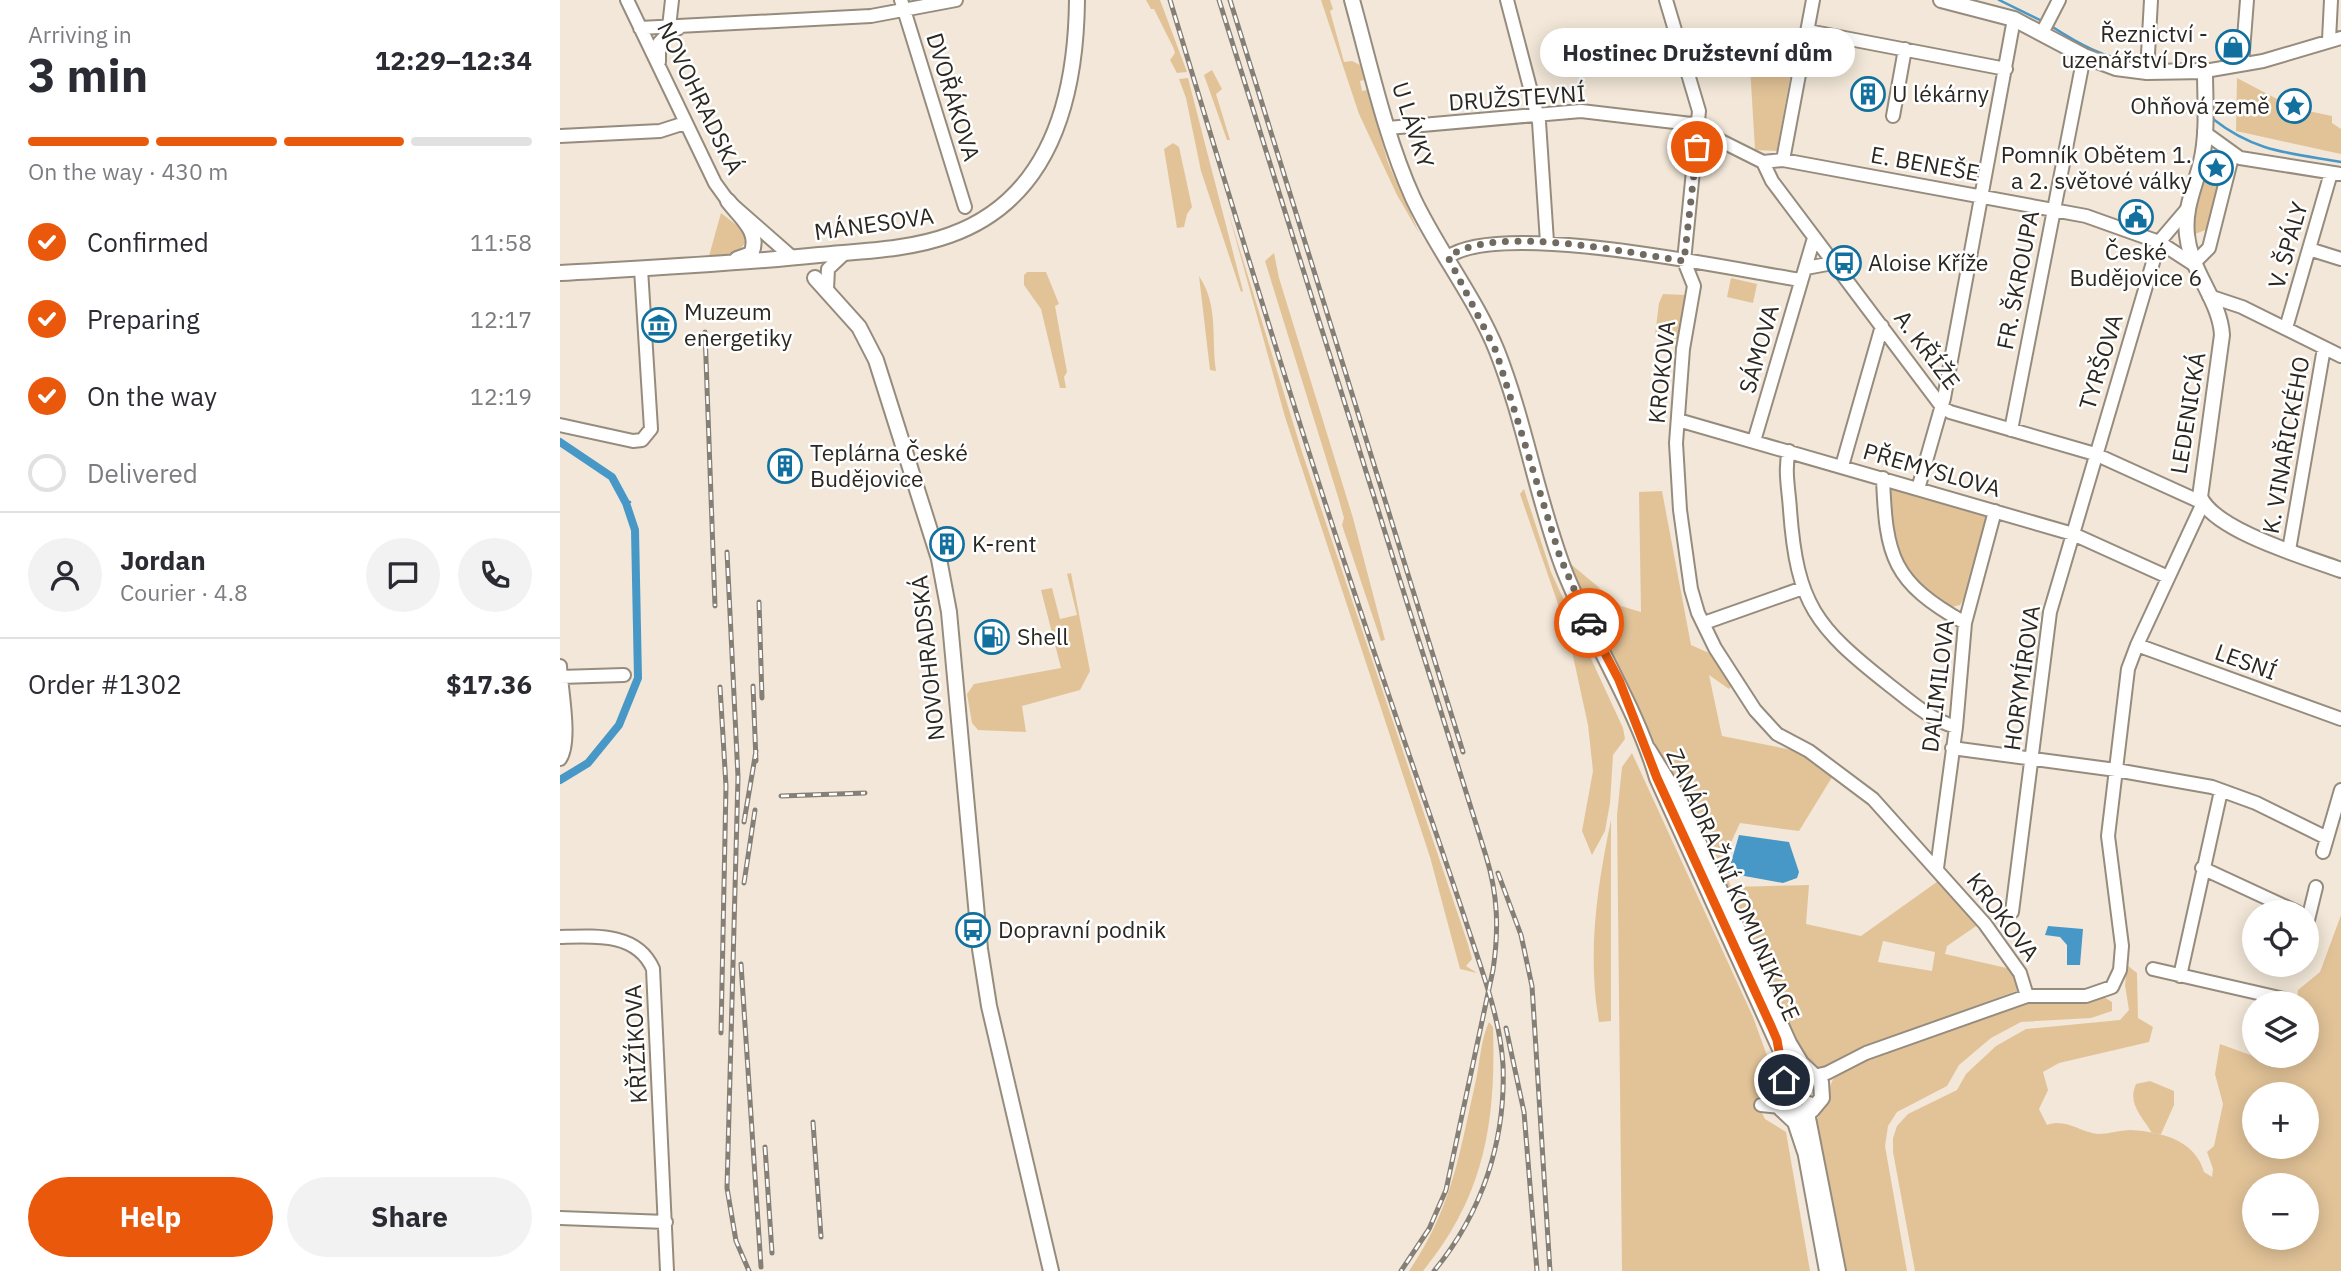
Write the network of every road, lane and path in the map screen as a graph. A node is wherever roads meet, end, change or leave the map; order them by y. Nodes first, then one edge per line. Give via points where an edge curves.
1 (627, 0) edge
2 (673, 0) edge
3 (956, 0) edge
4 (1077, 0) edge
5 (1352, 0) edge
6 (1507, 0) edge
7 (1665, 0) edge
8 (1813, 0) edge
9 (1941, 0) edge
10 (2059, 0) edge
11 (2151, 0) edge
12 (2247, 0) edge
13 (2331, 0) edge
14 (902, 5) edge
15 (2014, 19) junction
16 (685, 26) junction
17 (2045, 26) junction
18 (669, 27) junction
19 (640, 28) junction
20 (1808, 31) junction
21 (2335, 39) edge
22 (1905, 49) junction
23 (2084, 56) junction
24 (2242, 64) junction
25 (2006, 69) junction
26 (2205, 71) junction
27 (2147, 72) junction
28 (664, 79) junction
29 (1537, 115) junction
30 (1893, 116) dead end
31 (685, 123) junction
32 (1700, 125) junction
33 (1388, 128) junction
34 (2204, 132) junction
35 (560, 136) edge
36 (2233, 153) junction
37 (1783, 160) junction
38 (1763, 162) junction
39 (2336, 174) edge
40 (1982, 196) junction
41 (728, 201) junction
42 (965, 207) dead end
43 (2188, 208) junction
44 (2053, 210) junction
45 (1814, 238) junction
46 (1548, 242) junction
47 (2159, 242) junction
48 (2309, 249) junction
49 (845, 253) junction
50 (1448, 257) junction
51 (793, 258) junction
52 (2341, 259) edge
53 (1684, 261) junction
54 (725, 263) junction
55 (1833, 263) junction
56 (2193, 264) junction
57 (641, 268) junction
58 (560, 273) edge
59 (1803, 274) junction
60 (827, 289) junction
61 (2208, 296) junction
62 (1882, 326) junction
63 (2286, 328) junction
64 (2324, 348) junction
65 (2341, 356) edge
66 (1942, 407) junction
67 (1678, 420) junction
68 (560, 425) edge
69 (2011, 430) junction
70 (1754, 441) junction
71 (1788, 451) junction
72 (2095, 454) junction
73 (1842, 466) junction
74 (1883, 478) junction
75 (1918, 489) junction
76 (2203, 503) junction
77 (1996, 511) junction
78 (2073, 534) junction
79 (2288, 550) junction
80 (2341, 570) edge
81 (2168, 577) junction
82 (1803, 588) junction
83 (1703, 623) junction
84 (1965, 623) junction
85 (2137, 645) junction
86 (560, 666) edge
87 (624, 675) dead end
88 (560, 677) edge
89 (2341, 719) edge
90 (1956, 727) junction
91 (1952, 748) junction
92 (560, 759) edge
93 (2031, 759) junction
94 (2116, 769) junction
95 (2341, 790) edge
96 (2221, 791) junction
97 (2327, 838) junction
98 (2323, 852) dead end
99 (2202, 868) junction
100 (1937, 869) junction
101 (2316, 887) dead end
102 (2268, 900) edge
103 (2311, 900) edge
104 (2012, 912) dead end
105 (560, 937) edge
106 (2153, 969) dead end
107 (2180, 976) junction
108 (2259, 991) edge
109 (2027, 996) junction
110 (1783, 1042) junction
111 (1813, 1079) junction
112 (1784, 1082) junction
113 (1788, 1107) junction
114 (1810, 1149) junction
115 (560, 1218) edge
116 (666, 1222) junction
117 (667, 1271) edge
118 (1051, 1271) edge
119 (1827, 1271) edge
120 (1838, 1271) edge

1 - 19 street, NOVOHRADSKÁ
2 - 18 street
3 - 14 street
4 - 49 main road, MÁNESOVA via 1072,61 1057,130 1026,183 978,223 949,235
5 - 33 main road, U LÁVKY
6 - 29 street
7 - 32 street, KROKOVA
8 - 20 street
9 - 15 main road
10 - 17 street
11 - 27 street
12 - 24 street
13 - 21 street
14 - 16 street via 828,20
14 - 42 street, DVOŘÁKOVA
15 - 17 main road
15 - 25 street
16 - 18 street
16 - 28 street via 659,43
17 - 23 main road
18 - 19 street
19 - 28 street, NOVOHRADSKÁ
20 - 22 street
20 - 37 street
21 - 24 street
22 - 25 street
22 - 30 street
23 - 27 main road via 2116,68
23 - 44 street, FR. ŠKROUPA
24 - 26 street
25 - 40 street
26 - 27 main road
26 - 34 main road, LEDENICKÁ
28 - 31 street, NOVOHRADSKÁ
29 - 32 street, DRUŽSTEVNÍ via 1581,111
29 - 33 street, DRUŽSTEVNÍ
29 - 46 street
31 - 35 street via 660,131
31 - 41 street, NOVOHRADSKÁ
32 - 38 street, DRUŽSTEVNÍ
32 - 53 street, KROKOVA
33 - 50 main road, U LÁVKY via 1413,197
34 - 36 street
34 - 43 main road, LEDENICKÁ
36 - 39 street via 2240,158
36 - 56 street via 2210,245
37 - 38 street, E. BENEŠE
37 - 40 street, E. BENEŠE
38 - 45 street, A. KŘÍŽE
39 - 48 street, V. ŠPÁLY
40 - 44 street, E. BENEŠE
40 - 66 street
41 - 51 street, NOVOHRADSKÁ
41 - 54 main road via 754,232 756,241 751,254
43 - 47 street, LEDENICKÁ
43 - 56 main road, LEDENICKÁ
44 - 47 street, E. BENEŠE via 2086,216
44 - 69 street, FR. ŠKROUPA
45 - 55 street, A. KŘÍŽE
45 - 59 street, SÁMOVA
46 - 50 street via 1463,248
46 - 53 street
47 - 56 street, E. BENEŠE
47 - 72 street, TYRŠOVA
48 - 52 street
48 - 63 street, V. ŠPÁLY
49 - 51 main road, MÁNESOVA
49 - 60 street via 828,269
50 - 110 main road, ZANÁDRAŽNÍ KOMUNIKACE via 1496,351 1564,569
51 - 54 main road, MÁNESOVA
51 - 60 main road, NOVOHRADSKÁ
53 - 59 street
53 - 67 street, KROKOVA via 1694,286
54 - 57 main road, MÁNESOVA
55 - 59 street
55 - 62 street, A. KŘÍŽE
56 - 61 main road, LEDENICKÁ
57 - 58 main road, MÁNESOVA
57 - 68 street via 651,429 633,441
59 - 70 street, SÁMOVA
60 - 118 main road, NOVOHRADSKÁ via 871,349 898,421 939,559 949,612 985,983
61 - 63 street
61 - 76 main road, LEDENICKÁ via 2222,335 2199,483
62 - 66 street, A. KŘÍŽE
62 - 73 street
63 - 64 street
64 - 65 street
64 - 79 street, K. VINAŘICKÉHO
66 - 69 street, A. KŘÍŽE
66 - 75 street
67 - 70 street, PŘEMYSLOVA
67 - 83 street, KROKOVA via 1680,510 1691,589
69 - 72 street, A. KŘÍŽE
70 - 71 street, PŘEMYSLOVA
71 - 73 street, PŘEMYSLOVA
71 - 82 street via 1793,550
72 - 76 street, A. KŘÍŽE
72 - 78 street, HORYMÍROVA
73 - 74 street, PŘEMYSLOVA
74 - 75 street, PŘEMYSLOVA
74 - 84 street via 1887,540 1896,564 1925,596
75 - 77 street, PŘEMYSLOVA
76 - 79 main road, LEDENICKÁ via 2227,523
76 - 81 street
77 - 78 street, PŘEMYSLOVA
77 - 84 street, DALIMILOVA
78 - 81 street, PŘEMYSLOVA
78 - 93 street, HORYMÍROVA via 2050,612
79 - 80 main road, LEDENICKÁ
81 - 85 street
82 - 83 street
82 - 90 street via 1839,645 1934,720
83 - 100 street, KROKOVA via 1755,710 1777,734 1809,751 1874,799
84 - 90 street, DALIMILOVA
85 - 89 street, LESNÍ
85 - 94 street via 2128,669
86 - 88 street
87 - 88 street
88 - 92 street via 565,730
90 - 91 street, DALIMILOVA
91 - 93 street
91 - 100 street, DALIMILOVA
93 - 94 street
93 - 104 street, HORYMÍROVA
94 - 96 street
94 - 109 street via 2108,836 2122,930 2118,977 2112,987 2091,995
95 - 97 street
96 - 97 street
96 - 99 street
97 - 98 street
99 - 102 street
99 - 107 street
100 - 109 street, KROKOVA via 2020,973
101 - 103 street
105 - 116 street, KŘIŽÍKOVA via 606,936 623,941 645,956 653,969
106 - 107 street
107 - 108 street
109 - 111 street via 1866,1053
110 - 111 main road, ZANÁDRAŽNÍ KOMUNIKACE via 1796,1068
110 - 112 main road, ZANÁDRAŽNÍ KOMUNIKACE
111 - 112 main road
111 - 113 main road via 1816,1091
112 - 113 main road, ZANÁDRAŽNÍ KOMUNIKACE
113 - 114 main road via 1801,1122
114 - 119 main road
114 - 120 main road
115 - 116 street
116 - 117 street, KŘIŽÍKOVA

